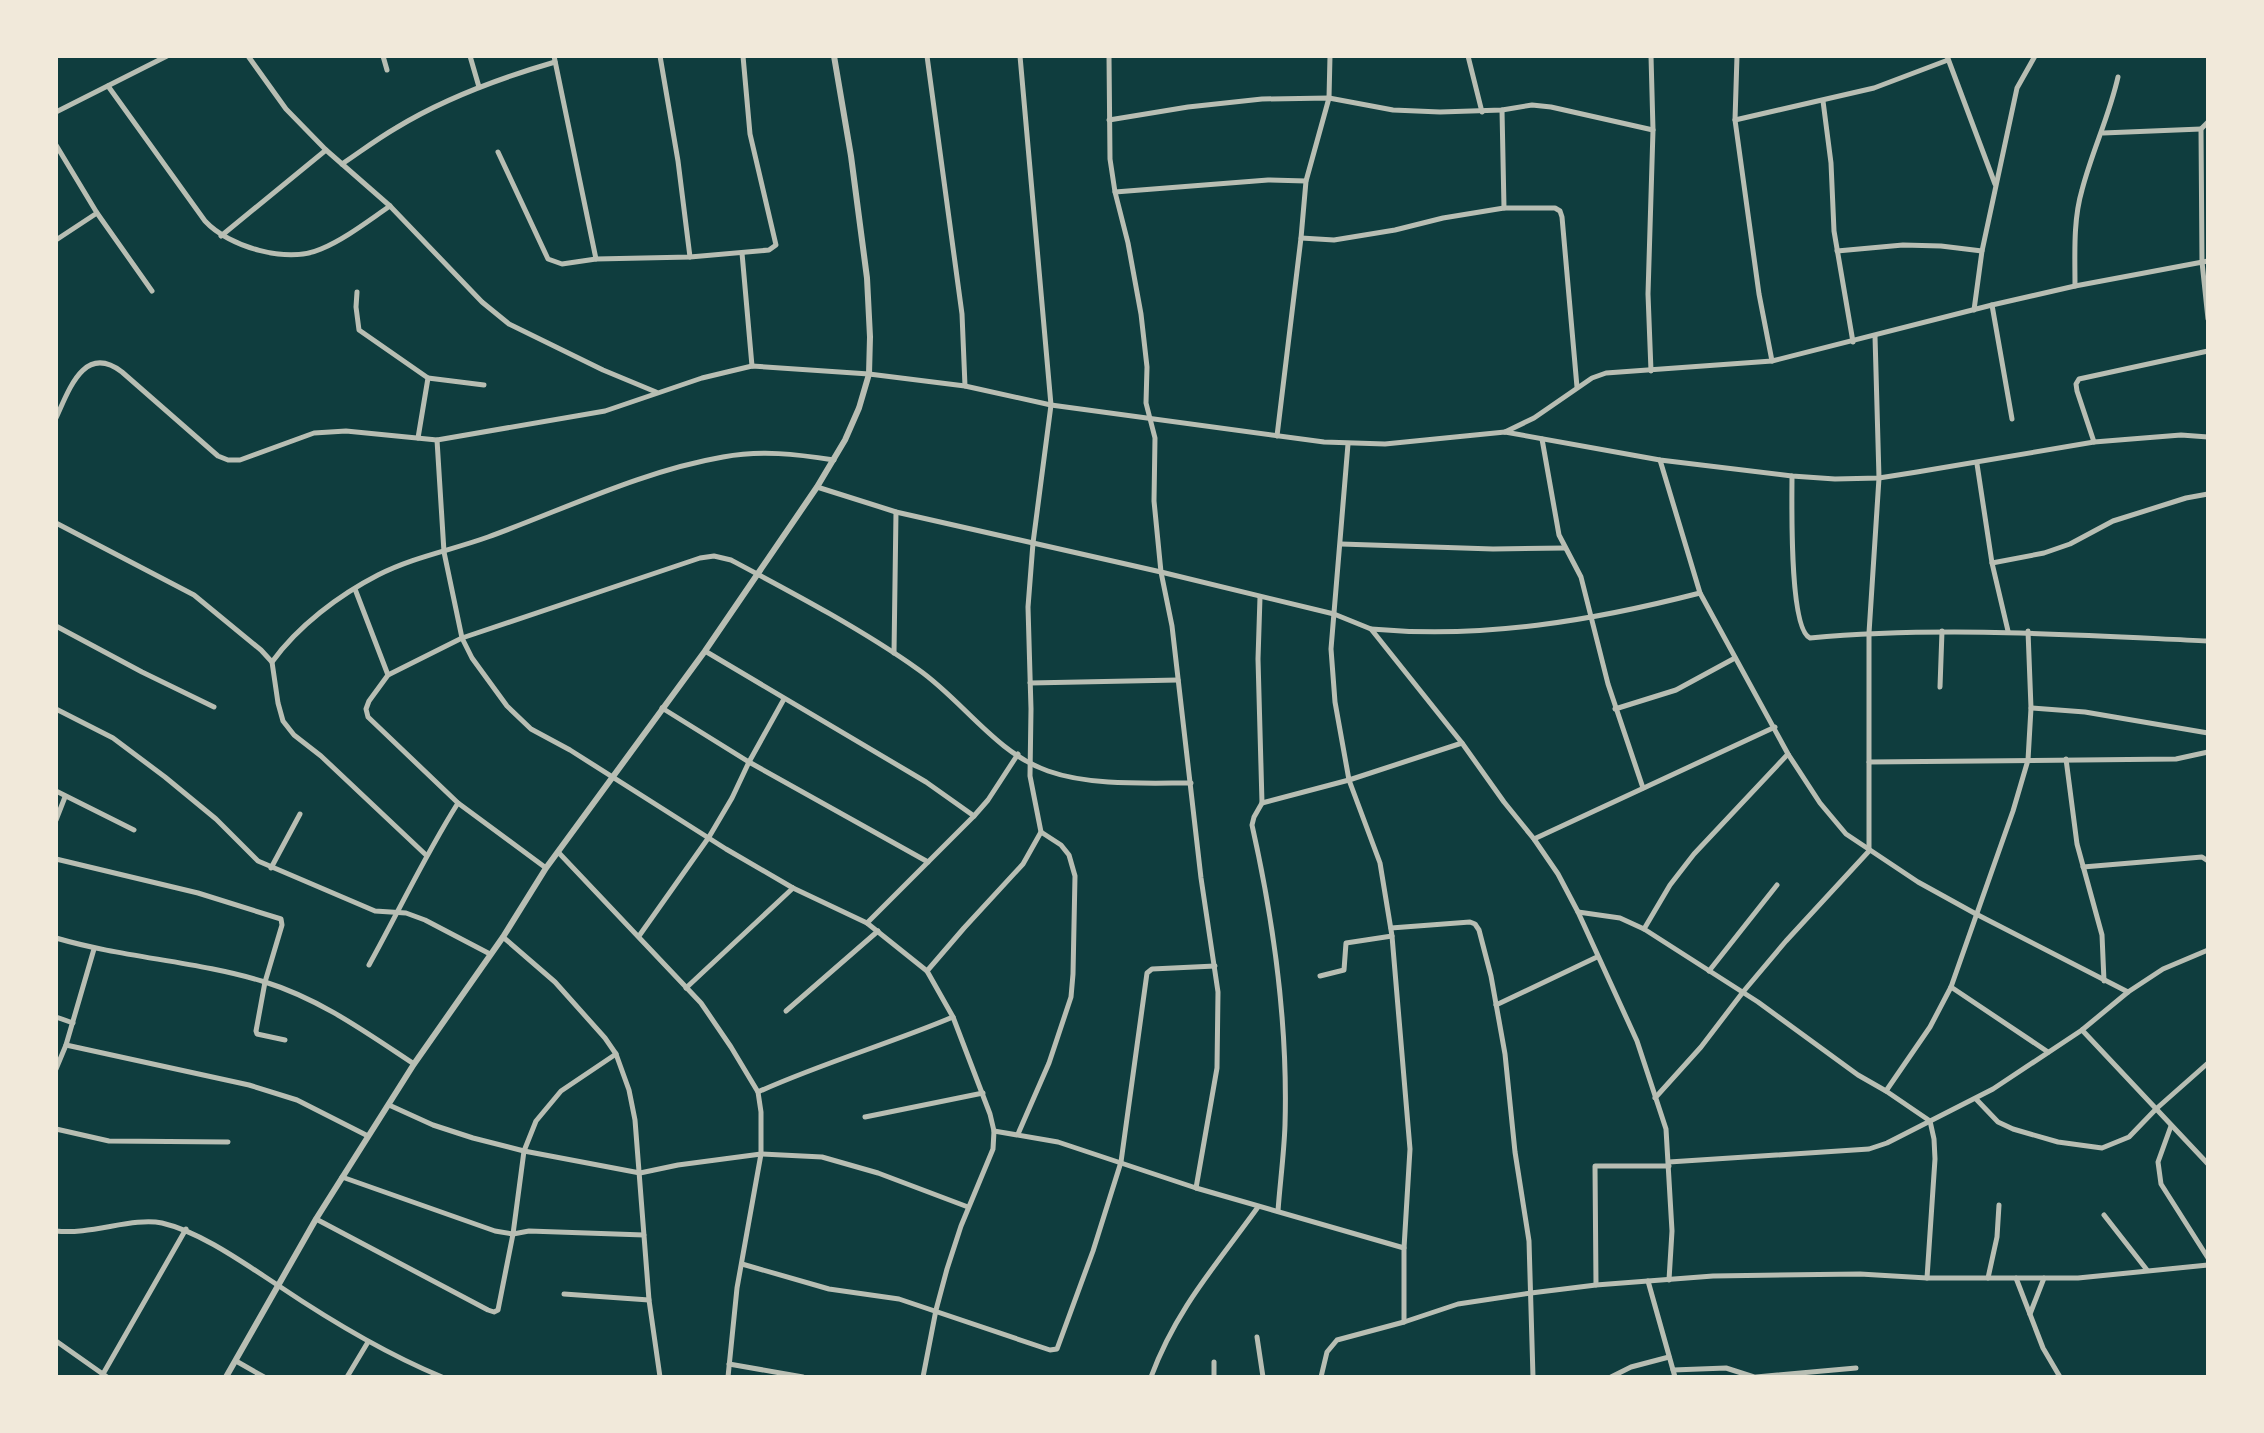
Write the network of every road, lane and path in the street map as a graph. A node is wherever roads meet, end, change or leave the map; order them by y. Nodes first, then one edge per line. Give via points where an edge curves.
1 (167, 56) edge
2 (248, 56) edge
3 (383, 56) edge
4 (470, 56) edge
5 (660, 56) edge
6 (743, 56) edge
7 (834, 56) edge
8 (928, 56) edge
9 (1020, 56) edge
10 (1110, 56) edge
11 (1330, 56) edge
12 (1468, 56) edge
13 (1651, 56) edge
14 (1737, 56) edge
15 (2035, 56) edge
16 (1947, 58) edge
17 (554, 59) edge
18 (387, 69) dead end
19 (2118, 77) dead end
20 (108, 86) junction
21 (479, 87) junction
22 (1329, 98) junction
23 (1823, 101) junction
24 (1502, 110) junction
25 (1482, 111) junction
26 (56, 112) edge
27 (1109, 120) junction
28 (1735, 120) junction
29 (2208, 122) edge
30 (2202, 129) junction
31 (1653, 130) junction
32 (2103, 133) junction
33 (56, 145) edge
34 (326, 150) junction
35 (498, 152) dead end
36 (342, 164) junction
37 (1306, 181) junction
38 (1996, 187) junction
39 (1115, 192) junction
40 (390, 206) junction
41 (1504, 208) junction
42 (97, 213) junction
43 (221, 236) junction
44 (1301, 238) junction
45 (56, 240) edge
46 (1838, 251) junction
47 (1982, 251) junction
48 (742, 253) junction
49 (690, 257) junction
50 (596, 259) junction
51 (2205, 262) edge
52 (2075, 286) junction
53 (152, 291) dead end
54 (357, 292) dead end
55 (1992, 305) junction
56 (1974, 310) junction
57 (2208, 319) edge
58 (1875, 336) junction
59 (1853, 342) junction
60 (2208, 351) edge
61 (1772, 361) junction
62 (752, 366) junction
63 (1651, 371) junction
64 (869, 374) junction
65 (428, 378) junction
66 (484, 385) dead end
67 (965, 386) junction
68 (1577, 387) junction
69 (656, 392) junction
70 (1051, 405) junction
71 (56, 418) edge
72 (1150, 418) junction
73 (2012, 419) dead end
74 (1505, 432) junction
75 (1277, 436) junction
76 (2208, 437) edge
77 (418, 438) junction
78 (1542, 439) junction
79 (437, 440) junction
80 (2094, 442) junction
81 (1348, 444) junction
82 (834, 460) junction
83 (1660, 460) junction
84 (1977, 464) junction
85 (1792, 476) junction
86 (1879, 478) junction
87 (817, 487) junction
88 (2208, 494) edge
89 (897, 512) junction
90 (56, 523) edge
91 (1032, 543) junction
92 (1340, 544) junction
93 (1565, 548) junction
94 (444, 552) junction
95 (1992, 563) junction
96 (1161, 572) junction
97 (756, 573) junction
98 (355, 589) junction
99 (1700, 593) junction
100 (1260, 597) junction
101 (1334, 614) junction
102 (1591, 617) junction
103 (56, 626) edge
104 (1370, 629) junction
105 (1942, 631) junction
106 (2008, 631) junction
107 (2028, 631) junction
108 (1869, 633) junction
109 (462, 638) junction
110 (2208, 641) edge
111 (705, 651) junction
112 (894, 653) junction
113 (1735, 657) junction
114 (272, 662) junction
115 (388, 675) junction
116 (1178, 680) junction
117 (1030, 683) junction
118 (1940, 687) dead end
119 (784, 699) junction
120 (214, 707) dead end
121 (662, 708) junction
122 (2031, 708) junction
123 (56, 709) edge
124 (1615, 709) junction
125 (1775, 727) junction
126 (2208, 733) edge
127 (1462, 743) junction
128 (2208, 752) edge
129 (1017, 754) junction
130 (1788, 754) junction
131 (2066, 759) junction
132 (2028, 760) junction
133 (749, 762) junction
134 (1030, 762) junction
135 (1869, 762) junction
136 (613, 777) junction
137 (1349, 780) junction
138 (1191, 783) junction
139 (1643, 788) junction
140 (56, 791) edge
141 (65, 797) junction
142 (458, 803) junction
143 (1262, 803) junction
144 (300, 814) dead end
145 (974, 816) junction
146 (56, 820) edge
147 (134, 830) dead end
148 (1041, 832) junction
149 (709, 837) junction
150 (1534, 839) junction
151 (1869, 851) junction
152 (559, 853) junction
153 (426, 855) junction
154 (56, 859) edge
155 (2208, 860) edge
156 (928, 862) junction
157 (2083, 867) junction
158 (271, 868) junction
159 (547, 868) junction
160 (1777, 885) dead end
161 (793, 888) junction
162 (1578, 912) junction
163 (399, 913) junction
164 (1976, 914) junction
165 (867, 923) junction
166 (1391, 928) junction
167 (1644, 929) junction
168 (878, 931) junction
169 (639, 936) junction
170 (1392, 936) junction
171 (56, 937) edge
172 (503, 937) junction
173 (94, 949) junction
174 (2208, 950) edge
175 (491, 954) junction
176 (1597, 957) junction
177 (369, 965) dead end
178 (1215, 966) junction
179 (927, 971) junction
180 (1709, 971) junction
181 (1320, 976) dead end
182 (2104, 981) junction
183 (265, 982) junction
184 (1951, 987) junction
185 (687, 988) junction
186 (1743, 992) junction
187 (2128, 992) junction
188 (1496, 1005) junction
189 (786, 1011) dead end
190 (56, 1017) edge
191 (953, 1017) junction
192 (73, 1023) junction
193 (2082, 1030) junction
194 (285, 1040) dead end
195 (66, 1045) junction
196 (2048, 1052) junction
197 (617, 1054) junction
198 (2208, 1063) edge
199 (414, 1064) junction
200 (57, 1065) edge
201 (1886, 1091) junction
202 (758, 1092) junction
203 (983, 1093) junction
204 (1655, 1098) junction
205 (1976, 1099) junction
206 (389, 1105) junction
207 (2156, 1109) junction
208 (865, 1117) dead end
209 (1930, 1121) junction
210 (2171, 1126) junction
211 (56, 1129) edge
212 (994, 1131) junction
213 (1018, 1134) junction
214 (368, 1136) junction
215 (228, 1142) dead end
216 (524, 1151) junction
217 (761, 1154) junction
218 (1121, 1162) junction
219 (1669, 1164) junction
220 (2208, 1164) edge
221 (640, 1173) junction
222 (342, 1177) junction
223 (1196, 1188) junction
224 (1998, 1205) dead end
225 (968, 1207) junction
226 (1258, 1207) junction
227 (1278, 1211) junction
228 (2104, 1215) dead end
229 (316, 1219) junction
230 (186, 1229) junction
231 (56, 1231) edge
232 (513, 1234) junction
233 (644, 1235) junction
234 (1404, 1248) junction
235 (2208, 1258) edge
236 (742, 1264) junction
237 (2208, 1265) edge
238 (2147, 1270) junction
239 (1927, 1278) junction
240 (1989, 1278) junction
241 (2016, 1278) junction
242 (2043, 1278) junction
243 (1669, 1280) junction
244 (1648, 1281) junction
245 (1596, 1285) junction
246 (279, 1286) junction
247 (1531, 1293) junction
248 (564, 1294) dead end
249 (649, 1300) junction
250 (936, 1310) junction
251 (2029, 1314) junction
252 (1404, 1322) junction
253 (1257, 1337) dead end
254 (56, 1341) edge
255 (368, 1342) junction
256 (1670, 1357) junction
257 (236, 1361) junction
258 (1214, 1362) dead end
259 (729, 1364) junction
260 (1856, 1368) dead end
261 (1673, 1370) junction
262 (105, 1375) edge
263 (226, 1377) edge
264 (264, 1377) edge
265 (347, 1377) edge
266 (442, 1377) edge
267 (660, 1377) edge
268 (727, 1377) edge
269 (803, 1377) edge
270 (923, 1377) edge
271 (1151, 1377) edge
272 (1214, 1377) edge
273 (1263, 1377) edge
274 (1321, 1377) edge
275 (1533, 1377) edge
276 (1611, 1377) edge
277 (1675, 1377) edge
278 (1755, 1377) edge
279 (2060, 1377) edge

1 - 20 street
2 - 34 street via 286,108
3 - 18 street
4 - 21 street
5 - 49 street
6 - 48 street via 750,134 776,245
7 - 64 street via 867,278
8 - 67 street via 962,314
9 - 70 street
10 - 27 street
11 - 22 street
12 - 25 street
13 - 31 street
14 - 28 street
15 - 38 street via 2017,88
16 - 23 street via 1874,88
16 - 38 street
17 - 21 street
17 - 50 street
19 - 32 street
20 - 26 street
20 - 43 street via 205,221
21 - 36 street via 396,128
22 - 25 street via 1393,110
22 - 27 street via 1262,99
22 - 37 street
23 - 28 street
23 - 46 street
24 - 25 street
24 - 31 street via 1551,107
24 - 41 street
27 - 39 street
28 - 61 street
29 - 30 street
30 - 32 street
30 - 51 street
31 - 63 street via 1648,294
32 - 52 street via 2078,207
33 - 42 street
34 - 36 street
34 - 43 street
35 - 50 street via 548,259 562,264
36 - 40 street
37 - 39 street
37 - 44 street
38 - 47 street
39 - 72 street via 1141,314
40 - 43 street via 317,251 270,252
40 - 69 street via 509,324
41 - 44 street via 1334,240
41 - 68 street via 1560,211
42 - 45 street
42 - 53 street
44 - 75 street
46 - 47 street via 1903,245
46 - 59 street
47 - 56 street
48 - 49 street
48 - 62 street
49 - 50 street
51 - 52 street
51 - 57 street
52 - 55 street
54 - 65 street via 359,330
55 - 56 street
55 - 73 street
56 - 58 street
58 - 59 street
58 - 86 street
59 - 61 street
60 - 80 street via 2079,379 2077,391
61 - 63 street
62 - 64 street
62 - 69 street
63 - 68 street via 1606,373
64 - 67 street
64 - 82 street via 859,408
65 - 66 street
65 - 77 street
67 - 70 street
68 - 74 street
69 - 79 street via 605,411
70 - 72 street
70 - 91 street
71 - 77 street via 81,371 102,362 112,364 228,460 264,453 314,433 346,431
72 - 75 street
72 - 96 street via 1155,438 1154,501
74 - 78 street
74 - 81 street
75 - 81 street
76 - 80 street
77 - 79 street
78 - 83 street
78 - 93 street
79 - 94 street
80 - 84 street
81 - 92 street
82 - 87 street
82 - 94 street via 761,452 676,467
83 - 85 street
83 - 99 street
84 - 86 street
84 - 95 street
85 - 86 street
85 - 108 street via 1793,553 1804,636
86 - 108 street
87 - 89 street
87 - 97 street
88 - 95 street via 2113,521 2044,554
89 - 91 street
89 - 112 street
90 - 114 street via 194,595
91 - 96 street
91 - 117 street
92 - 93 street
92 - 101 street
93 - 102 street via 1581,578
94 - 98 street via 413,560
94 - 109 street
95 - 106 street
96 - 100 street
96 - 116 street
97 - 109 street via 732,560 700,558
97 - 111 street
97 - 112 street
98 - 114 street via 299,631
98 - 115 street
99 - 102 street
99 - 113 street
100 - 101 street
100 - 143 street
101 - 104 street
101 - 137 street via 1332,671
102 - 104 street via 1493,630
102 - 124 street
103 - 120 street
104 - 127 street
105 - 106 street
105 - 108 street
105 - 118 street
106 - 107 street
107 - 110 street
107 - 122 street
108 - 135 street
109 - 115 street
109 - 136 street via 520,721
111 - 119 street
111 - 121 street
112 - 129 street
113 - 124 street via 1676,690
113 - 125 street
114 - 153 street via 283,721 294,735
115 - 142 street via 369,701 368,717
116 - 117 street
116 - 138 street
117 - 134 street
119 - 133 street
119 - 145 street via 926,782
121 - 133 street
121 - 136 street
122 - 126 street via 2085,712
122 - 132 street
123 - 158 street via 113,738
124 - 139 street
125 - 130 street
125 - 139 street
127 - 137 street
127 - 150 street
128 - 131 street via 2176,759
129 - 134 street
129 - 145 street
130 - 151 street via 1837,824
130 - 167 street via 1695,854
131 - 132 street
131 - 157 street
132 - 135 street
132 - 164 street
133 - 149 street
133 - 156 street
134 - 138 street via 1060,775 1087,779
134 - 148 street
135 - 151 street
136 - 149 street
136 - 152 street
137 - 143 street
137 - 166 street via 1380,863
138 - 178 street
139 - 150 street
140 - 141 street
141 - 146 street
141 - 147 street
142 - 153 street
142 - 159 street
143 - 227 street via 1252,825 1268,897 1284,1076
144 - 158 street
145 - 156 street
148 - 179 street via 1023,864
148 - 213 street via 1069,855 1075,876 1073,974 1071,997 1049,1063
149 - 161 street
149 - 169 street
150 - 162 street
151 - 164 street
151 - 186 street
152 - 159 street
152 - 169 street
153 - 163 street
154 - 183 street via 198,893 281,919
155 - 157 street
156 - 165 street
157 - 182 street via 2102,935
158 - 163 street via 375,911
159 - 172 street
160 - 180 street
161 - 165 street
161 - 185 street
162 - 167 street via 1620,918
162 - 176 street
163 - 175 street via 425,920
163 - 177 street
164 - 182 street
164 - 184 street
165 - 168 street
166 - 170 street
166 - 188 street via 1475,924
167 - 180 street
168 - 179 street
168 - 189 street
169 - 185 street
170 - 181 street via 1346,943 1344,970
170 - 234 street via 1410,1149
171 - 173 street
172 - 175 street
172 - 197 street via 555,982
173 - 183 street
173 - 192 street
174 - 187 street via 2174,963
175 - 199 street
176 - 188 street
176 - 204 street via 1636,1041
178 - 218 street via 1147,972
178 - 223 street via 1217,1068
179 - 191 street
180 - 186 street
182 - 187 street
183 - 194 street via 256,1033
183 - 199 street via 333,1012
184 - 196 street
184 - 201 street
185 - 202 street via 732,1047
186 - 201 street
186 - 204 street
187 - 193 street
188 - 247 street via 1529,1241
190 - 192 street
191 - 202 street
191 - 203 street
192 - 195 street
193 - 196 street
193 - 207 street
195 - 200 street
195 - 214 street via 249,1085 297,1100
196 - 205 street
197 - 216 street via 547,1105
197 - 221 street via 635,1120
198 - 207 street
199 - 206 street
201 - 209 street
202 - 217 street
203 - 208 street
203 - 212 street
204 - 219 street via 1666,1129
205 - 207 street via 1998,1122 2012,1129 2102,1148 2129,1137
205 - 209 street
206 - 214 street
206 - 216 street via 433,1125
207 - 210 street
209 - 219 street via 1869,1149
209 - 239 street via 1935,1159
210 - 220 street
210 - 235 street via 2158,1163 2161,1184
211 - 215 street via 110,1141
212 - 213 street
212 - 225 street via 993,1149
213 - 218 street
214 - 222 street
216 - 221 street
216 - 232 street
217 - 221 street
217 - 225 street via 844,1162
217 - 236 street
218 - 223 street
218 - 250 street via 1057,1349
219 - 243 street
219 - 245 street via 1595,1166
221 - 233 street
222 - 229 street
222 - 232 street via 475,1226
223 - 226 street
224 - 240 street
225 - 250 street
226 - 227 street
226 - 271 street via 1186,1303
227 - 234 street
228 - 238 street
229 - 232 street via 494,1312
229 - 246 street
230 - 231 street via 146,1222
230 - 246 street
230 - 262 street
232 - 233 street
233 - 249 street
234 - 252 street
236 - 250 street via 829,1289 899,1299
236 - 259 street
237 - 238 street
238 - 242 street
239 - 240 street
239 - 243 street via 1860,1274
240 - 241 street
241 - 242 street
241 - 251 street
242 - 251 street
243 - 244 street
244 - 245 street
244 - 256 street
245 - 247 street
246 - 255 street
246 - 257 street
247 - 252 street via 1458,1304
247 - 275 street
248 - 249 street
249 - 267 street
250 - 270 street
251 - 279 street
252 - 274 street via 1337,1340 1327,1352
253 - 273 street
254 - 262 street
255 - 265 street
255 - 266 street
256 - 261 street
256 - 276 street
257 - 263 street
257 - 264 street
258 - 272 street
259 - 268 street
259 - 269 street
260 - 278 street
261 - 277 street
261 - 278 street via 1726,1368

